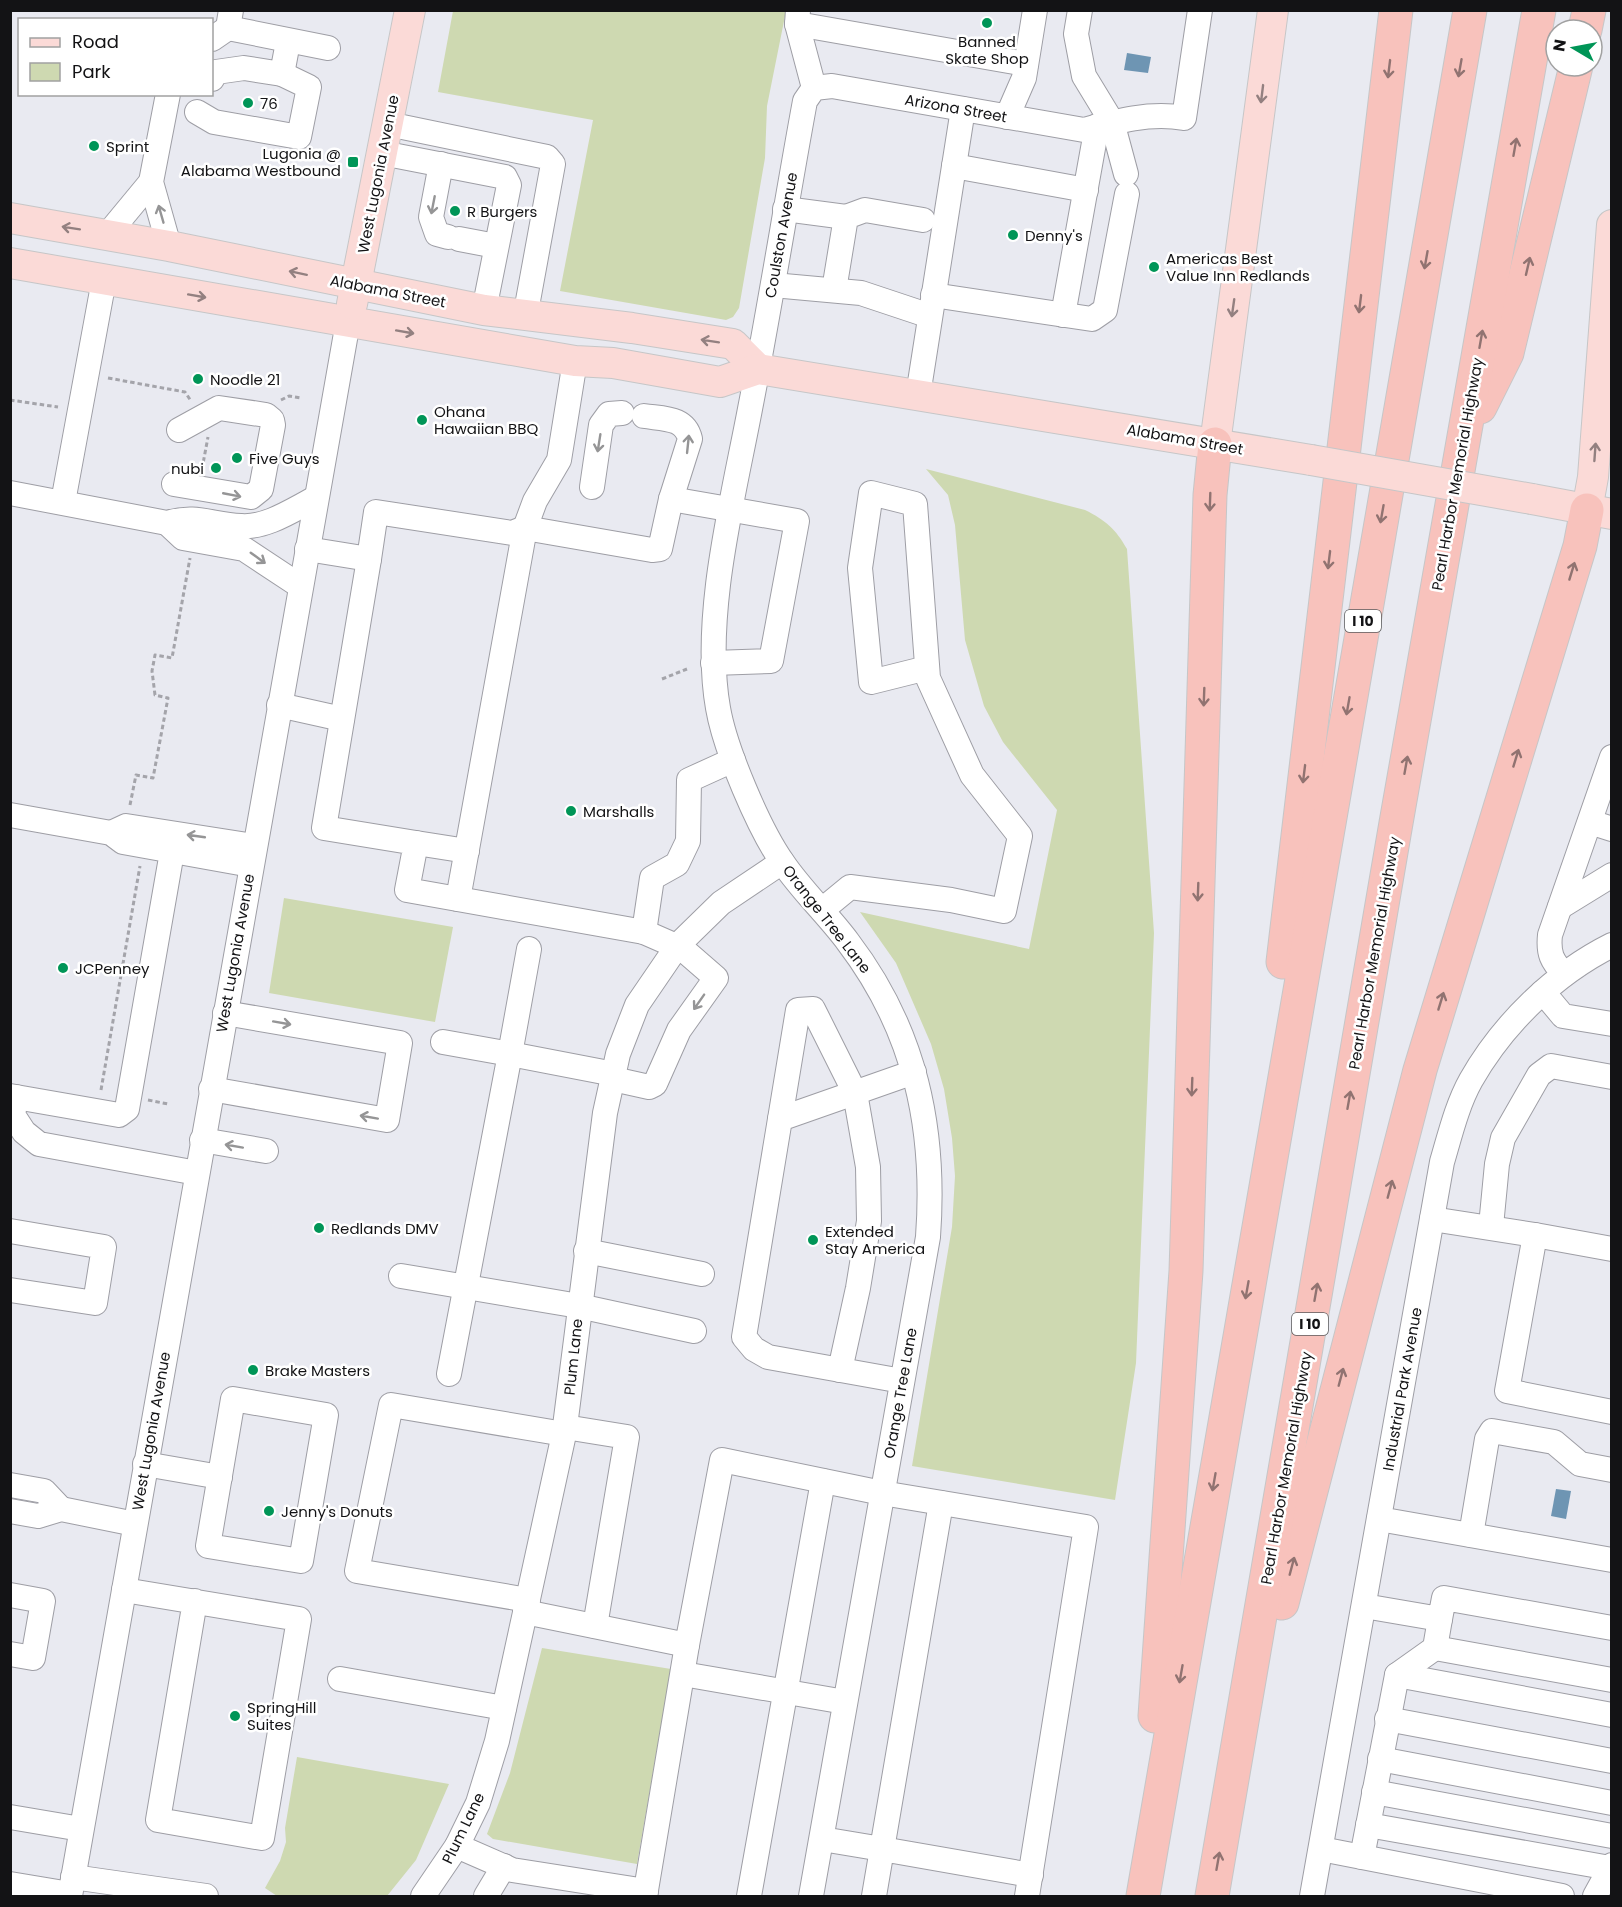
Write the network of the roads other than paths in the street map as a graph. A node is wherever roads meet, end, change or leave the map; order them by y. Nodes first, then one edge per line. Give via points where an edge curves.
1 (410, 10) edge
2 (1035, 10) edge
3 (1080, 10) edge
4 (1200, 10) edge
5 (1273, 10) edge
6 (1396, 10) edge
7 (1470, 10) edge
8 (1539, 10) edge
9 (798, 17) edge
10 (223, 26) edge
11 (288, 42) junction
12 (328, 48) dead end
13 (1026, 64) junction
14 (282, 74) junction
15 (213, 77) edge
16 (1573, 78) edge
17 (809, 94) junction
18 (166, 100) edge
19 (199, 103) edge
20 (963, 109) junction
21 (1006, 117) junction
22 (388, 124) junction
23 (1104, 124) junction
24 (382, 153) junction
25 (441, 164) junction
26 (954, 166) junction
27 (151, 182) junction
28 (1086, 190) junction
29 (785, 209) junction
30 (846, 217) junction
31 (10, 218) edge
32 (922, 220) dead end
33 (1611, 225) edge
34 (108, 234) junction
35 (169, 246) junction
36 (496, 246) junction
37 (10, 263) edge
38 (104, 280) junction
39 (772, 285) junction
40 (356, 286) junction
41 (834, 290) junction
42 (932, 306) junction
43 (484, 310) junction
44 (1063, 315) junction
45 (525, 317) junction
46 (348, 322) junction
47 (575, 361) junction
48 (758, 369) junction
49 (918, 394) junction
50 (179, 430) dead end
51 (1464, 438) junction
52 (1215, 444) junction
53 (183, 486) road end
54 (592, 487) dead end
55 (10, 493) edge
56 (316, 498) junction
57 (671, 499) junction
58 (63, 502) junction
59 (732, 508) junction
60 (1599, 512) edge
61 (167, 523) junction
62 (525, 528) junction
63 (307, 549) junction
64 (369, 559) junction
65 (300, 586) junction
66 (713, 663) junction
67 (927, 668) junction
68 (279, 705) junction
69 (342, 719) junction
70 (1611, 757) edge
71 (733, 760) junction
72 (10, 815) edge
73 (1600, 825) edge
74 (111, 833) junction
75 (416, 843) junction
76 (467, 851) junction
77 (172, 852) junction
78 (252, 856) junction
79 (782, 862) junction
80 (1611, 875) edge
81 (458, 899) junction
82 (1560, 907) junction
83 (822, 910) junction
84 (644, 932) junction
85 (1611, 945) edge
86 (677, 946) junction
87 (529, 949) dead end
88 (1564, 974) junction
89 (1543, 992) junction
90 (225, 1013) junction
91 (1611, 1024) edge
92 (443, 1042) dead end
93 (510, 1054) junction
94 (914, 1072) junction
95 (613, 1076) junction
96 (1611, 1077) edge
97 (211, 1089) junction
98 (855, 1093) junction
99 (13, 1097) edge
100 (780, 1119) junction
101 (202, 1140) junction
102 (266, 1151) dead end
103 (197, 1173) junction
104 (1432, 1219) junction
105 (1491, 1226) junction
106 (10, 1231) edge
107 (1256, 1232) junction
108 (1535, 1235) junction
109 (1611, 1249) edge
110 (586, 1251) junction
111 (702, 1274) dead end
112 (401, 1276) dead end
113 (465, 1289) junction
114 (10, 1290) edge
115 (579, 1306) junction
116 (694, 1331) dead end
117 (840, 1370) junction
118 (449, 1374) dead end
119 (902, 1381) junction
120 (1611, 1412) edge
121 (565, 1431) junction
122 (145, 1464) junction
123 (1611, 1470) edge
124 (220, 1477) junction
125 (823, 1481) junction
126 (10, 1485) edge
127 (882, 1493) junction
128 (941, 1503) junction
129 (61, 1509) junction
130 (10, 1511) edge
131 (1379, 1519) junction
132 (135, 1524) junction
133 (1471, 1535) junction
134 (1611, 1560) edge
135 (124, 1590) junction
136 (10, 1595) edge
137 (195, 1601) junction
138 (527, 1606) junction
139 (1364, 1606) junction
140 (1440, 1619) junction
141 (595, 1626) junction
142 (1611, 1628) edge
143 (687, 1645) junction
144 (1435, 1648) junction
145 (10, 1654) edge
146 (682, 1674) junction
147 (1397, 1675) junction
148 (340, 1679) dead end
149 (1611, 1680) edge
150 (785, 1692) junction
151 (845, 1702) junction
152 (504, 1708) junction
153 (1611, 1715) edge
154 (1387, 1719) junction
155 (1380, 1759) junction
156 (1611, 1761) edge
157 (1374, 1792) junction
158 (1611, 1803) edge
159 (10, 1817) edge
160 (1368, 1825) junction
161 (1224, 1826) junction
162 (81, 1829) junction
163 (1611, 1836) edge
164 (822, 1839) junction
165 (457, 1846) junction
166 (882, 1849) junction
167 (1321, 1849) junction
168 (1362, 1857) junction
169 (504, 1866) junction
170 (1611, 1866) edge
171 (10, 1884) edge
172 (1029, 1886) edge
173 (71, 1889) edge
174 (617, 1891) edge
175 (147, 1892) edge
176 (645, 1894) edge
177 (207, 1896) edge
178 (423, 1896) edge
179 (486, 1896) edge
180 (749, 1896) edge
181 (811, 1896) edge
182 (874, 1896) edge
183 (1143, 1896) edge
184 (1212, 1896) edge
185 (1312, 1896) edge
186 (1562, 1896) edge
187 (1595, 1896) edge

1 - 22 main road, West Lugonia Avenue
2 - 13 street
3 - 23 street via 1076,34 1084,76
4 - 23 street, Arizona Street via 1184,118 1162,114
5 -> 52 main road
6 -> 107 highway via 1318,655
7 -> 107 highway, I 10
51 -> 8 highway, Pearl Harbor Memorial Highway / I 10
9 - 13 street
9 - 17 street
10 - 11 street
11 - 12 street
11 - 14 street
13 - 21 street via 1024,78
14 - 15 street via 244,68 216,72
14 - 19 street via 309,87 299,137 214,122
51 -> 16 highway via 1507,353
17 - 20 street, Arizona Street via 832,86
17 - 29 street, Coulston Avenue
18 - 19 street
18 - 27 street
20 - 21 street, Arizona Street
20 - 26 street
21 - 23 street, Arizona Street via 1084,130
22 - 24 main road, West Lugonia Avenue
22 - 45 street via 548,157 553,164
23 - 28 street
23 - 44 street via 1126,184 1105,310 1092,319
24 - 25 street
24 - 40 main road, West Lugonia Avenue
25 -> 36 street via 431,223 437,234
25 - 36 street via 505,177 509,185
26 - 28 street
26 - 42 street
27 - 34 street
35 -> 27 street
28 - 44 street
29 - 30 street
29 - 39 street, Coulston Avenue
30 - 32 street via 865,210
30 - 41 street
34 -> 31 main road, Alabama Street
60 -> 33 main road via 1593,477
34 - 35 main road, Alabama Street
40 -> 35 main road, Alabama Street
36 - 43 street
37 - 38 main road, Alabama Street
38 -> 46 main road, Alabama Street
38 - 58 street
39 - 41 street
39 - 48 street, Coulston Avenue
40 - 43 main road, Alabama Street
40 - 46 main road, West Lugonia Avenue
41 - 42 street
42 - 44 street
42 - 49 street
43 - 45 main road, Alabama Street
48 -> 45 main road, Alabama Street via 733,344
46 -> 47 main road, Alabama Street
46 - 56 street, West Lugonia Avenue
47 - 48 main road, Alabama Street via 613,363 720,382
47 - 62 street via 559,460 535,501
48 - 49 main road, Alabama Street
48 - 59 street, Orange Tree Lane
49 - 52 main road, Alabama Street
53 -> 50 street via 242,497 257,494 264,480 273,425 270,417 219,408
161 -> 51 highway, Pearl Harbor Memorial Highway / I 10
52 - 60 main road, Alabama Street, bridge
52 -> 183 highway via 1210,495 1186,1271
57 -> 54 street via 688,450 688,430 680,422 609,414 601,424
55 - 58 street
56 - 61 street via 253,526 186,518
56 - 63 street, West Lugonia Avenue
57 - 59 street
57 - 62 street via 660,549
58 - 61 street
59 - 66 street, Orange Tree Lane via 719,582
59 - 66 street via 797,521 771,661
161 -> 60 highway via 1420,1071 1573,568
61 -> 65 street via 183,538 244,549
62 - 64 street via 512,533 376,512
62 - 76 street
63 - 64 street
63 - 65 street, West Lugonia Avenue
64 - 69 street
65 - 68 street, West Lugonia Avenue
66 - 71 street, Orange Tree Lane via 718,709
67 - 67 street via 915,504 871,493 860,568 871,682
67 - 83 street via 972,775 1020,836 1004,911 951,900 850,888
68 - 69 street
68 - 78 street, West Lugonia Avenue
69 - 75 street via 324,828
70 - 73 street
71 - 79 street, Orange Tree Lane
71 - 84 street via 689,780 688,841 677,864 652,878
72 - 74 street
73 - 82 street
74 - 77 street via 123,842
78 -> 74 street via 126,826
75 - 76 street
75 - 81 street via 407,890
76 - 81 street
77 - 78 street
77 - 99 street via 127,1109 119,1115
78 - 90 street, West Lugonia Avenue
79 - 83 street, Orange Tree Lane
79 - 86 street, Plum Lane via 721,903
80 - 82 street
81 - 84 street
82 - 88 street via 1549,951
83 - 94 street, Orange Tree Lane via 876,984 901,1032
84 - 86 street
85 - 88 street, Industrial Park Avenue
86 - 95 street, Plum Lane via 637,1005
86 -> 95 street via 716,978 679,1030 655,1084 649,1087
87 - 93 street
88 - 89 street, Industrial Park Avenue
89 - 91 street via 1563,1016
89 - 104 street, Industrial Park Avenue via 1496,1043 1471,1081 1442,1162
90 - 97 street, West Lugonia Avenue
90 -> 97 street via 400,1043 387,1120
92 - 93 street
93 - 95 street
93 - 113 street
94 - 98 street
94 - 119 street, Orange Tree Lane via 926,1117 930,1204 928,1237
95 - 110 street, Plum Lane
96 - 105 street via 1551,1066 1539,1075 1503,1138
97 - 101 street, West Lugonia Avenue
98 - 100 street
98 - 100 street via 813,1009 798,1010
98 - 117 street via 868,1167 869,1221
99 - 103 street via 14,1115 24,1132 39,1144
100 - 117 street via 744,1337 768,1357
102 -> 101 street
101 - 103 street, West Lugonia Avenue
103 - 122 street, West Lugonia Avenue
104 - 105 street
104 - 131 street, Industrial Park Avenue
105 - 108 street
106 - 114 street via 104,1247 95,1303
107 -> 183 highway, I 10
108 - 109 street
108 - 120 street via 1507,1391
110 - 111 street
110 - 115 street, Plum Lane
112 - 113 street
113 - 115 street
113 - 118 street
115 - 116 street
115 - 121 street, Plum Lane
117 - 119 street
119 - 127 street, Orange Tree Lane
121 - 138 street, Plum Lane
121 - 138 street via 391,1404 357,1571
121 - 141 street via 627,1437
122 - 124 street
122 - 132 street, West Lugonia Avenue
123 - 133 street via 1580,1464 1554,1442 1492,1431 1487,1439
124 - 124 street via 208,1546 301,1561 326,1415 233,1400
125 - 127 street
125 - 143 street via 722,1460
125 - 150 street
126 - 129 street via 44,1491
127 - 128 street
127 - 151 street, Orange Tree Lane
128 - 166 street
128 - 172 street via 1086,1527
129 - 130 street via 38,1516
129 - 132 street
131 - 133 street
131 - 139 street, Industrial Park Avenue
132 - 135 street, West Lugonia Avenue
133 - 134 street
135 - 137 street
135 - 162 street, West Lugonia Avenue
136 - 145 street via 43,1601 33,1658
137 - 137 street via 299,1619 262,1838 158,1820
138 - 141 street
138 - 152 street, Plum Lane
139 - 140 street
139 - 167 street, Industrial Park Avenue
140 - 142 street via 1444,1598
140 - 144 street
141 - 143 street
143 - 146 street
144 - 147 street
144 - 149 street
146 - 150 street
146 - 176 street
147 - 153 street
147 - 154 street
148 - 152 street
150 - 151 street
150 - 180 street
151 - 164 street, Orange Tree Lane
152 - 165 street, Plum Lane via 478,1803
154 - 155 street
154 - 156 street
155 - 157 street
155 - 158 street
157 - 160 street
157 - 163 street
159 - 162 street
160 - 168 street
160 - 170 street
184 -> 161 highway, Pearl Harbor Memorial Highway / I 10
162 - 173 street, West Lugonia Avenue
164 - 166 street
164 - 181 street, Orange Tree Lane
165 - 169 street
165 - 178 street, Plum Lane
166 - 172 street
166 - 182 street
167 - 168 street
167 - 185 street, Industrial Park Avenue
168 - 186 street
169 - 174 street
169 - 179 street
170 - 187 street
171 - 173 street
173 - 175 street
174 - 176 street
175 - 177 street via 153,1887

